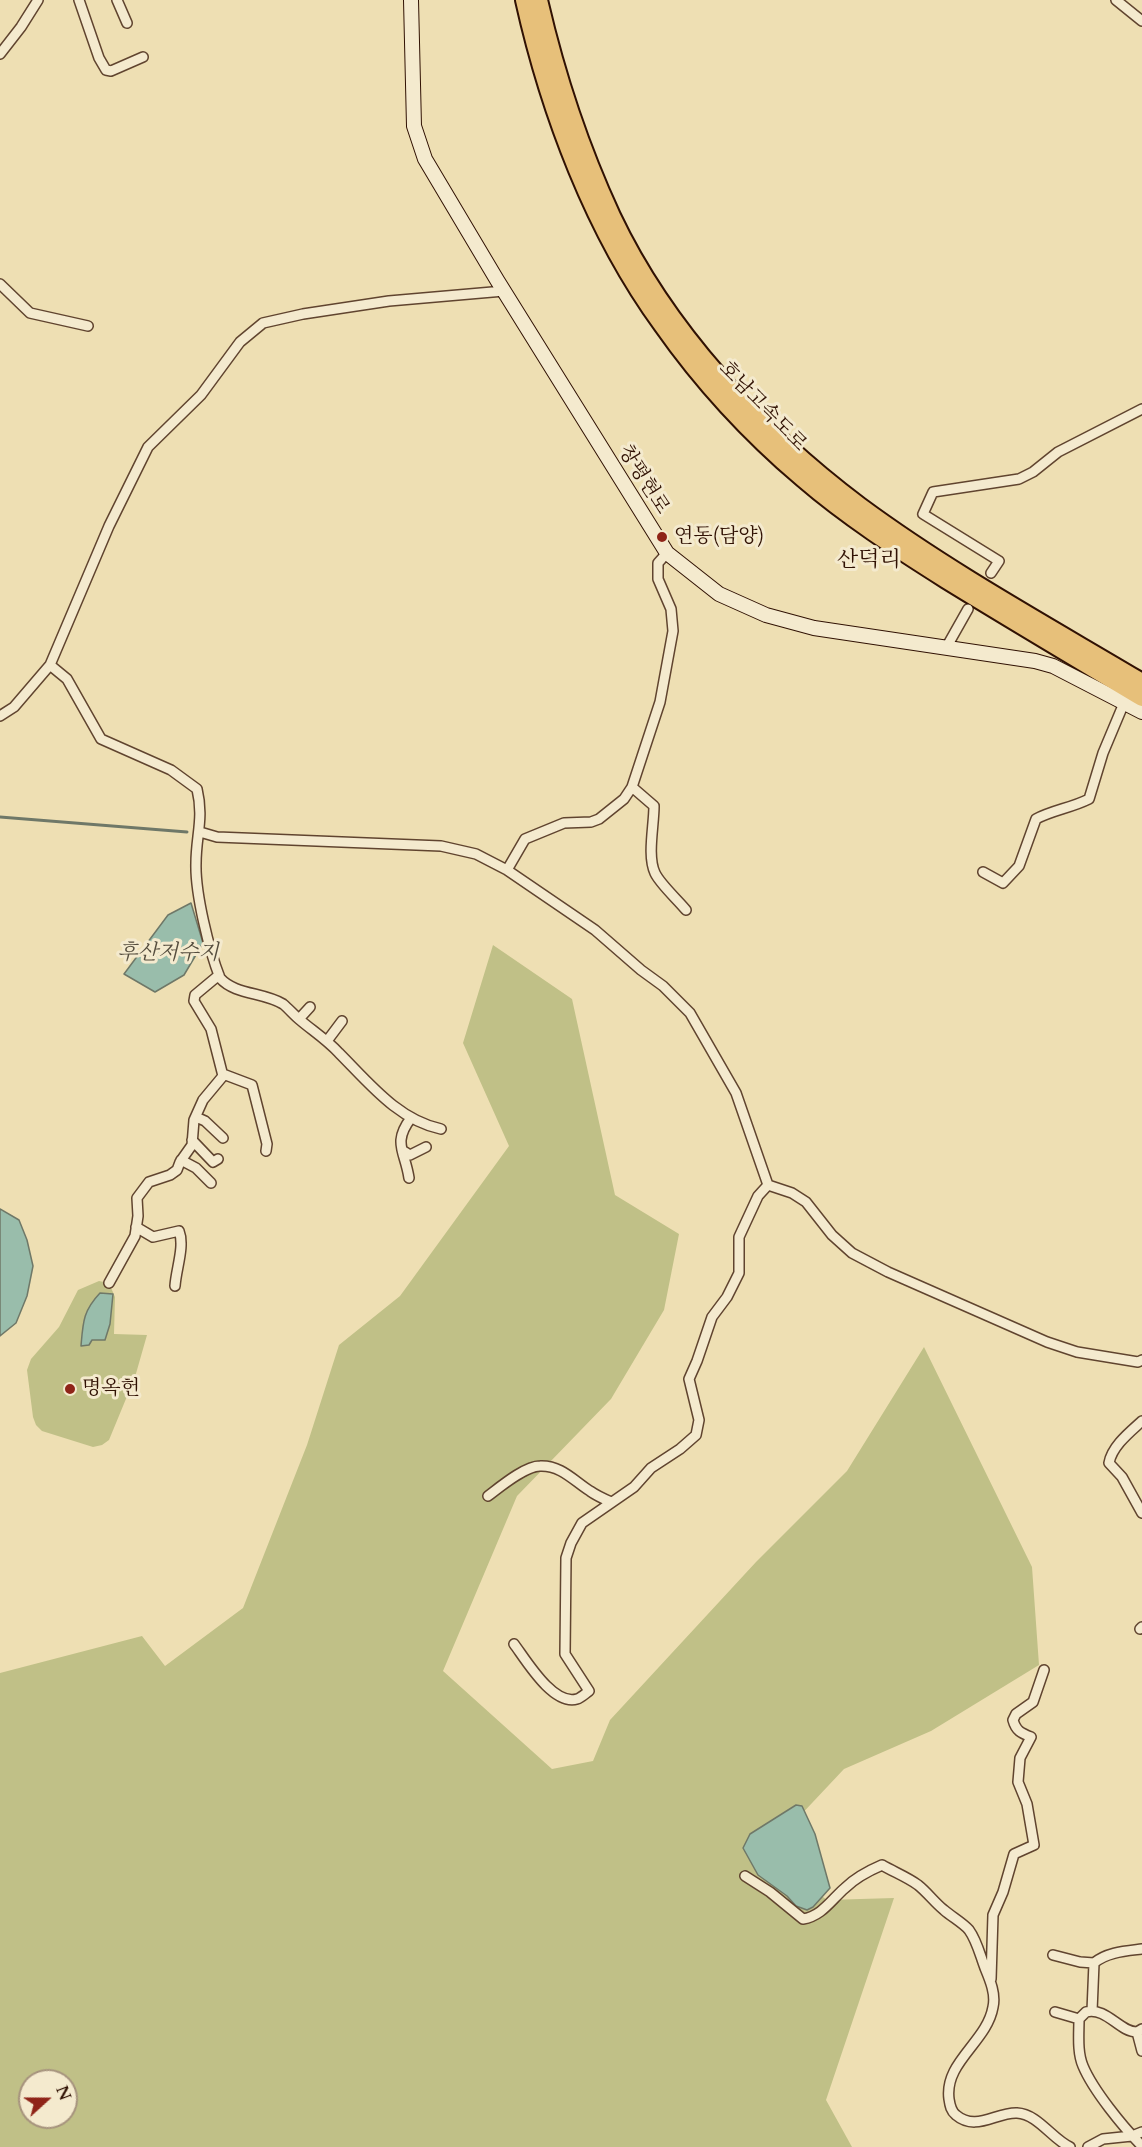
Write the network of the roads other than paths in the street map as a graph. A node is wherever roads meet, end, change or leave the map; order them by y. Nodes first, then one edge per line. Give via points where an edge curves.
1 (38, 0) edge
2 (79, 0) edge
3 (117, 0) edge
4 (411, 0) edge
5 (524, 0) edge
6 (539, 0) edge
7 (1116, 0) edge
8 (1142, 21) edge
9 (127, 23) dead end
10 (0, 54) edge
11 (143, 57) dead end
12 (0, 284) edge
13 (504, 291) junction
14 (88, 326) dead end
15 (1142, 409) edge
16 (667, 554) junction
17 (991, 573) dead end
18 (968, 609) dead end
19 (946, 648) junction
20 (50, 665) junction
21 (1142, 682) edge
22 (1142, 698) edge
23 (1124, 703) junction
24 (1142, 712) edge
25 (0, 716) edge
26 (632, 787) junction
27 (200, 832) junction
28 (507, 870) junction
29 (983, 872) dead end
30 (686, 910) dead end
31 (219, 975) junction
32 (310, 1007) dead end
33 (299, 1019) junction
34 (342, 1021) dead end
35 (327, 1041) junction
36 (223, 1074) junction
37 (196, 1117) junction
38 (411, 1118) junction
39 (441, 1129) dead end
40 (224, 1138) dead end
41 (192, 1140) junction
42 (426, 1147) dead end
43 (402, 1150) junction
44 (266, 1151) dead end
45 (218, 1159) dead end
46 (181, 1160) junction
47 (409, 1178) dead end
48 (211, 1183) dead end
49 (768, 1185) junction
50 (136, 1227) junction
51 (109, 1283) dead end
52 (175, 1286) dead end
53 (1141, 1363) edge
54 (1142, 1420) edge
55 (488, 1496) dead end
56 (611, 1502) junction
57 (1142, 1513) edge
58 (513, 1644) dead end
59 (1044, 1670) dead end
60 (745, 1876) dead end
61 (1142, 1949) edge
62 (1053, 1955) dead end
63 (1094, 1963) junction
64 (990, 1981) junction
65 (1092, 2010) junction
66 (1055, 2012) dead end
67 (1078, 2019) junction
68 (1140, 2030) edge
69 (1142, 2051) edge
70 (1142, 2132) edge
71 (1132, 2136) junction
72 (1142, 2146) edge
73 (1070, 2147) edge
74 (1088, 2147) edge

1 - 10 street
2 - 11 street via 106,70
3 - 9 street
4 - 13 main road, 창평현로 via 414,126 424,159
5 - 22 highway, 호남고속도로 via 555,108 602,225 661,325 729,408 753,434 842,510 959,588
6 - 21 highway, 호남고속도로 via 567,103 613,218 668,310 699,352 763,423 861,506 921,548
7 - 8 street
12 - 14 street via 30,313
13 - 16 main road, 창평현로
13 - 20 street via 389,301 263,323 240,342 201,395 148,447 109,526
15 - 17 street via 1058,452 1019,479 933,492 923,514 999,561
16 - 19 main road, 창평현로 via 719,594 766,615 814,628
16 - 26 street via 658,563 658,579 671,609 673,631 660,702
18 - 19 street
19 - 23 main road, 창평현로 via 1053,666
20 - 25 street via 14,707
20 - 27 street via 67,679 101,739 171,770 197,789
23 - 24 main road, 창평현로
23 - 29 street via 1089,799 1036,819 1019,866 1003,884
26 - 28 street via 624,799 599,819 564,823 525,839
26 - 30 street via 654,806 650,852 655,874
27 - 28 street via 217,837 441,846 476,854
27 - 31 street via 195,863 197,891
28 - 49 street via 595,930 690,1013 736,1093
31 - 33 street via 228,987 283,1004
31 - 36 street via 195,995 194,1001 211,1029
32 - 33 street
33 - 35 street
34 - 35 street
35 - 38 street via 383,1097
36 - 37 street via 202,1100
36 - 44 street via 252,1085
37 - 40 street
37 - 41 street
38 - 39 street
38 - 43 street via 399,1142
41 - 45 street via 213,1162
41 - 46 street
42 - 43 street via 410,1155
43 - 47 street
46 - 48 street
46 - 50 street via 177,1170 149,1182 143,1189 137,1198
49 - 53 street via 806,1202 852,1253 888,1272 1047,1342 1077,1352
49 - 56 street via 758,1196 739,1237 739,1273 712,1317 689,1379 699,1420 696,1435
50 - 51 street via 135,1236
50 - 52 street via 153,1237 179,1232 182,1239
54 - 57 street via 1123,1439 1109,1463 1122,1477
55 - 56 street via 520,1473 539,1465 559,1469
56 - 58 street via 582,1523 570,1542 566,1558 565,1654 589,1691 576,1699 562,1698 547,1687
59 - 64 street via 1033,1702 1013,1720 1015,1728 1031,1737 1020,1758 1018,1782 1027,1804 1034,1845 1014,1854 993,1915
60 - 64 street via 803,1919 815,1917 864,1872 882,1865 918,1885 968,1929
61 - 63 street via 1120,1952
62 - 63 street
63 - 65 street
64 - 73 street via 992,2013 951,2076 951,2108 958,2117 970,2122 1011,2113 1029,2116
65 - 67 street
65 - 68 street via 1131,2031
66 - 67 street
67 - 71 street via 1083,2066
68 - 69 street
70 - 71 street
71 - 72 street
71 - 74 street via 1108,2138

